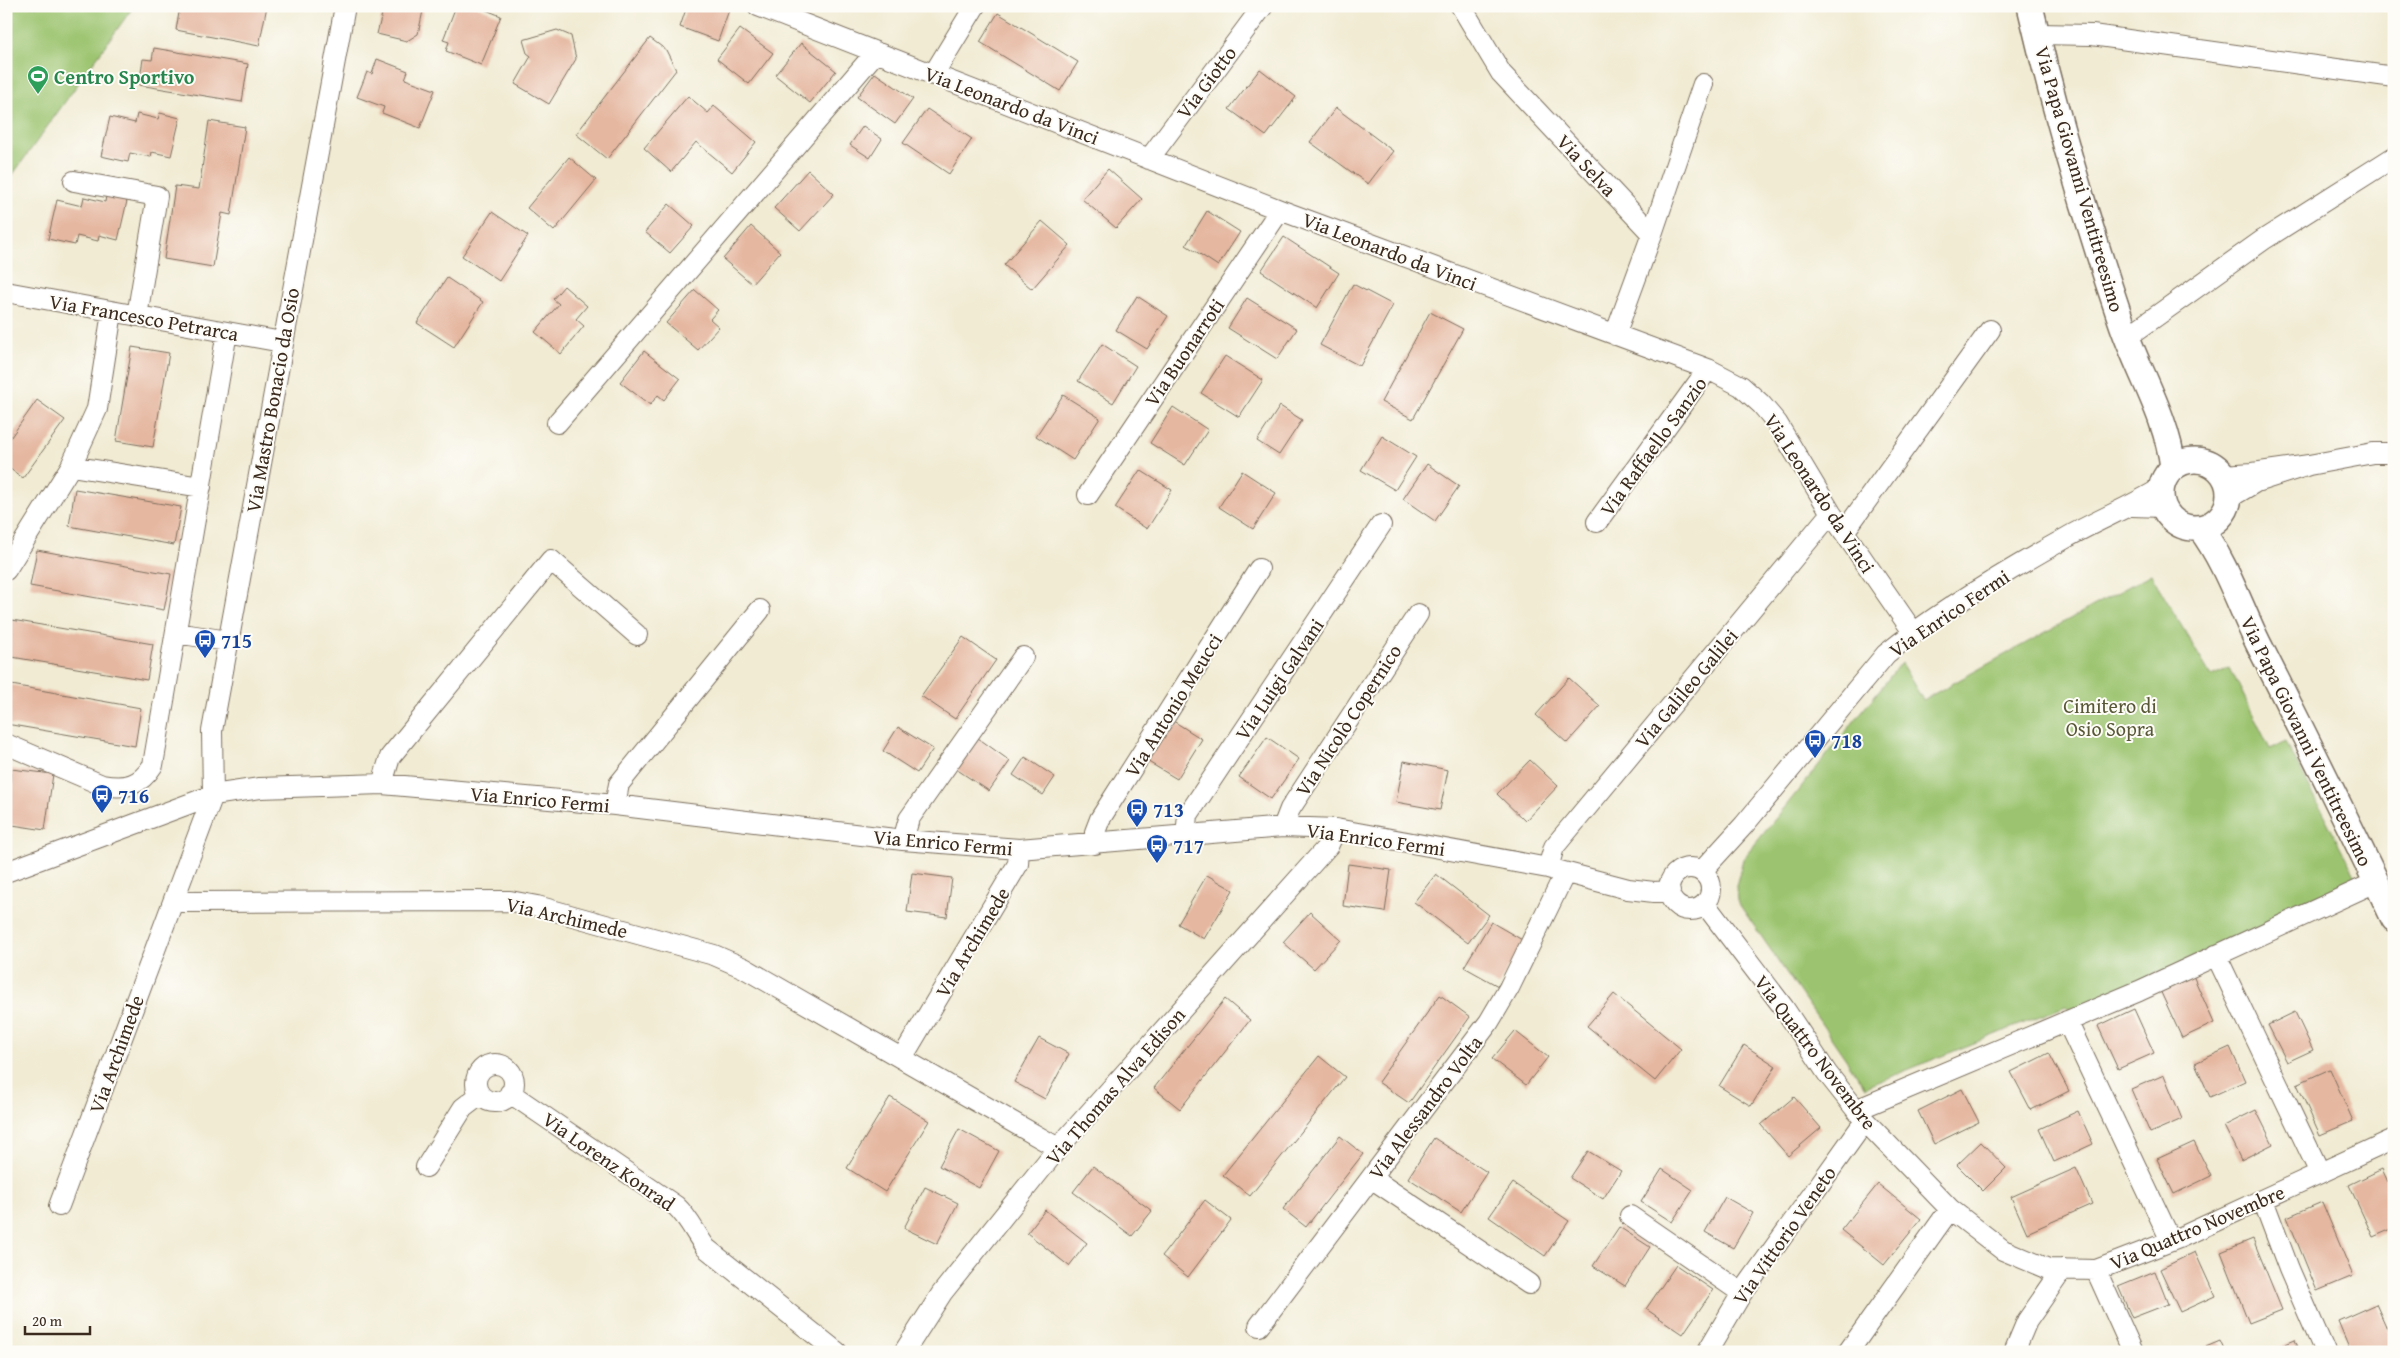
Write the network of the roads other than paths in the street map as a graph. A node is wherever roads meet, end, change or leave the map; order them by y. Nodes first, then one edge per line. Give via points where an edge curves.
1 (345, 6) edge
2 (758, 6) edge
3 (975, 6) edge
4 (1263, 6) edge
5 (1461, 6) edge
6 (2030, 6) edge
7 (2038, 34) junction
8 (876, 52) junction
9 (934, 75) junction
10 (2394, 77) edge
11 (1703, 84) dead end
12 (2394, 157) edge
13 (1149, 159) junction
14 (74, 181) dead end
15 (1280, 210) junction
16 (1652, 234) junction
17 (6, 292) edge
18 (112, 312) junction
19 (137, 316) junction
20 (1990, 330) dead end
21 (227, 332) junction
22 (1614, 335) junction
23 (2127, 338) junction
24 (282, 342) junction
25 (1708, 369) junction
26 (558, 424) dead end
27 (2394, 453) edge
28 (71, 466) junction
29 (2171, 480) junction
30 (2226, 486) junction
31 (201, 487) junction
32 (1088, 495) dead end
33 (1831, 513) junction
34 (1597, 522) dead end
35 (2208, 524) junction
36 (1381, 525) dead end
37 (1844, 532) junction
38 (1259, 568) dead end
39 (6, 570) edge
40 (760, 610) dead end
41 (1418, 614) dead end
42 (1913, 632) junction
43 (176, 633) junction
44 (637, 635) dead end
45 (228, 641) junction
46 (1023, 657) dead end
47 (6, 744) edge
48 (382, 784) junction
49 (212, 795) junction
50 (614, 805) junction
51 (1283, 827) junction
52 (1336, 830) junction
53 (1186, 836) junction
54 (903, 840) junction
55 (1095, 844) junction
56 (1019, 849) junction
57 (1556, 870) junction
58 (1702, 871) junction
59 (6, 872) edge
60 (2376, 882) junction
61 (1670, 891) junction
62 (173, 902) junction
63 (1705, 904) junction
64 (2394, 919) edge
65 (2216, 956) junction
66 (2067, 1021) junction
67 (902, 1058) junction
68 (510, 1093) junction
69 (480, 1095) junction
70 (1860, 1115) junction
71 (2394, 1139) edge
72 (1058, 1148) junction
73 (426, 1168) dead end
74 (2320, 1173) junction
75 (1371, 1178) junction
76 (2263, 1200) junction
77 (60, 1206) dead end
78 (1950, 1209) junction
79 (1630, 1216) dead end
80 (2171, 1241) junction
81 (2063, 1269) junction
82 (2096, 1270) junction
83 (1529, 1284) dead end
84 (1742, 1293) junction
85 (1259, 1326) dead end
86 (837, 1352) edge
87 (904, 1352) edge
88 (1707, 1352) edge
89 (1848, 1352) edge
90 (2014, 1352) edge
91 (2133, 1352) edge
92 (2325, 1352) edge

1 - 24 street, Via Mastro Bonacio da Osio
2 - 8 street, Via Leonardo da Vinci
3 - 9 street
4 - 13 street, Via Giotto
5 - 16 street, Via Selva via 1501,73
6 - 7 street, Via Papa Giovanni Ventitreesimo
7 - 10 street via 2092,36
7 - 23 street, Via Papa Giovanni Ventitreesimo via 2080,193
8 - 9 street, Via Leonardo da Vinci
8 - 26 street
9 - 13 street, Via Leonardo da Vinci
11 - 16 street
12 - 23 street via 2263,240
13 - 15 street, Via Leonardo da Vinci
14 - 19 street via 158,196
15 - 22 street, Via Leonardo da Vinci
15 - 32 street, Via Buonarroti
16 - 22 street
17 - 18 street, Via Francesco Petrarca
18 - 19 street, Via Francesco Petrarca
18 - 28 street via 97,409
19 - 21 street, Via Francesco Petrarca
20 - 37 street
21 - 24 street, Via Francesco Petrarca
21 - 31 street
22 - 25 street, Via Leonardo da Vinci
23 - 29 street, Via Papa Giovanni Ventitreesimo via 2167,434
24 - 45 street, Via Mastro Bonacio da Osio
25 - 33 street, Via Leonardo da Vinci via 1741,386 1761,404 1777,423
25 - 34 street, Via Raffaello Sanzio
27 - 30 street via 2373,453 2309,464 2256,482
28 - 31 street
28 - 39 street
29 - 30 street via 2210,463
29 - 35 street, Via Papa Giovanni Ventitreesimo via 2177,523 2191,528
29 - 42 street, Via Enrico Fermi via 2130,506 2067,537
30 - 35 street via 2224,512
31 - 43 street
33 - 37 street, Via Leonardo da Vinci
33 - 57 street, Via Galileo Galilei via 1554,848
35 - 60 street, Via Papa Giovanni Ventitreesimo via 2247,620
36 - 53 street, Via Luigi Galvani via 1188,815
37 - 42 street, Via Leonardo da Vinci
38 - 55 street, Via Antonio Meucci via 1100,819
40 - 50 street via 619,784
41 - 51 street, Via Nicolò Copernico via 1290,809
42 - 58 street, Via Enrico Fermi via 1886,654
43 - 45 street
43 - 47 street via 153,765 145,778 119,788 102,785
44 - 48 street via 551,560 390,757
45 - 49 street, Via Mastro Bonacio da Osio via 212,730
46 - 54 street via 909,819
48 - 49 street, Via Enrico Fermi via 260,788
48 - 50 street, Via Enrico Fermi
49 - 59 street, Via Enrico Fermi
49 - 62 street, Via Archimede
50 - 54 street, Via Enrico Fermi
51 - 52 street, Via Enrico Fermi
51 - 53 street, Via Enrico Fermi
52 - 57 street, Via Enrico Fermi
52 - 72 street, Via Thomas Alva Edison via 1328,846
53 - 55 street, Via Enrico Fermi
54 - 56 street, Via Enrico Fermi
55 - 56 street, Via Enrico Fermi
56 - 67 street, Via Archimede via 1018,864
57 - 61 street, Via Enrico Fermi via 1628,889
57 - 75 street, Via Alessandro Volta via 1509,988 1489,1022
58 - 61 street via 1691,868 1677,873 1671,881
58 - 63 street via 1709,878 1712,889
60 - 64 street, Via Papa Giovanni Ventitreesimo
60 - 65 street
61 - 63 street via 1679,906 1695,909
62 - 67 street, Via Archimede via 510,901 537,906 714,955 744,968
62 - 77 street, Via Archimede
63 - 70 street, Via Quattro Novembre
65 - 66 street
65 - 74 street
66 - 70 street
66 - 80 street
67 - 72 street, Via Archimede
68 - 69 street via 497,1102
68 - 69 street via 512,1075 501,1065 494,1064 486,1066 477,1077
68 - 86 street, Via Lorenz Konrad via 676,1206 687,1216 706,1248
69 - 73 street via 463,1108
70 - 78 street, Via Quattro Novembre
70 - 84 street, Via Vittorio Veneto
71 - 74 street, Via Quattro Novembre
72 - 87 street, Via Thomas Alva Edison via 942,1293
74 - 76 street, Via Quattro Novembre
75 - 83 street
75 - 85 street, Via Alessandro Volta
76 - 80 street, Via Quattro Novembre
76 - 92 street
78 - 81 street, Via Quattro Novembre via 2003,1250 2048,1269
78 - 89 street
79 - 84 street
80 - 82 street, Via Quattro Novembre
81 - 82 street, Via Quattro Novembre
81 - 90 street via 2027,1321
82 - 91 street
84 - 88 street, Via Vittorio Veneto

